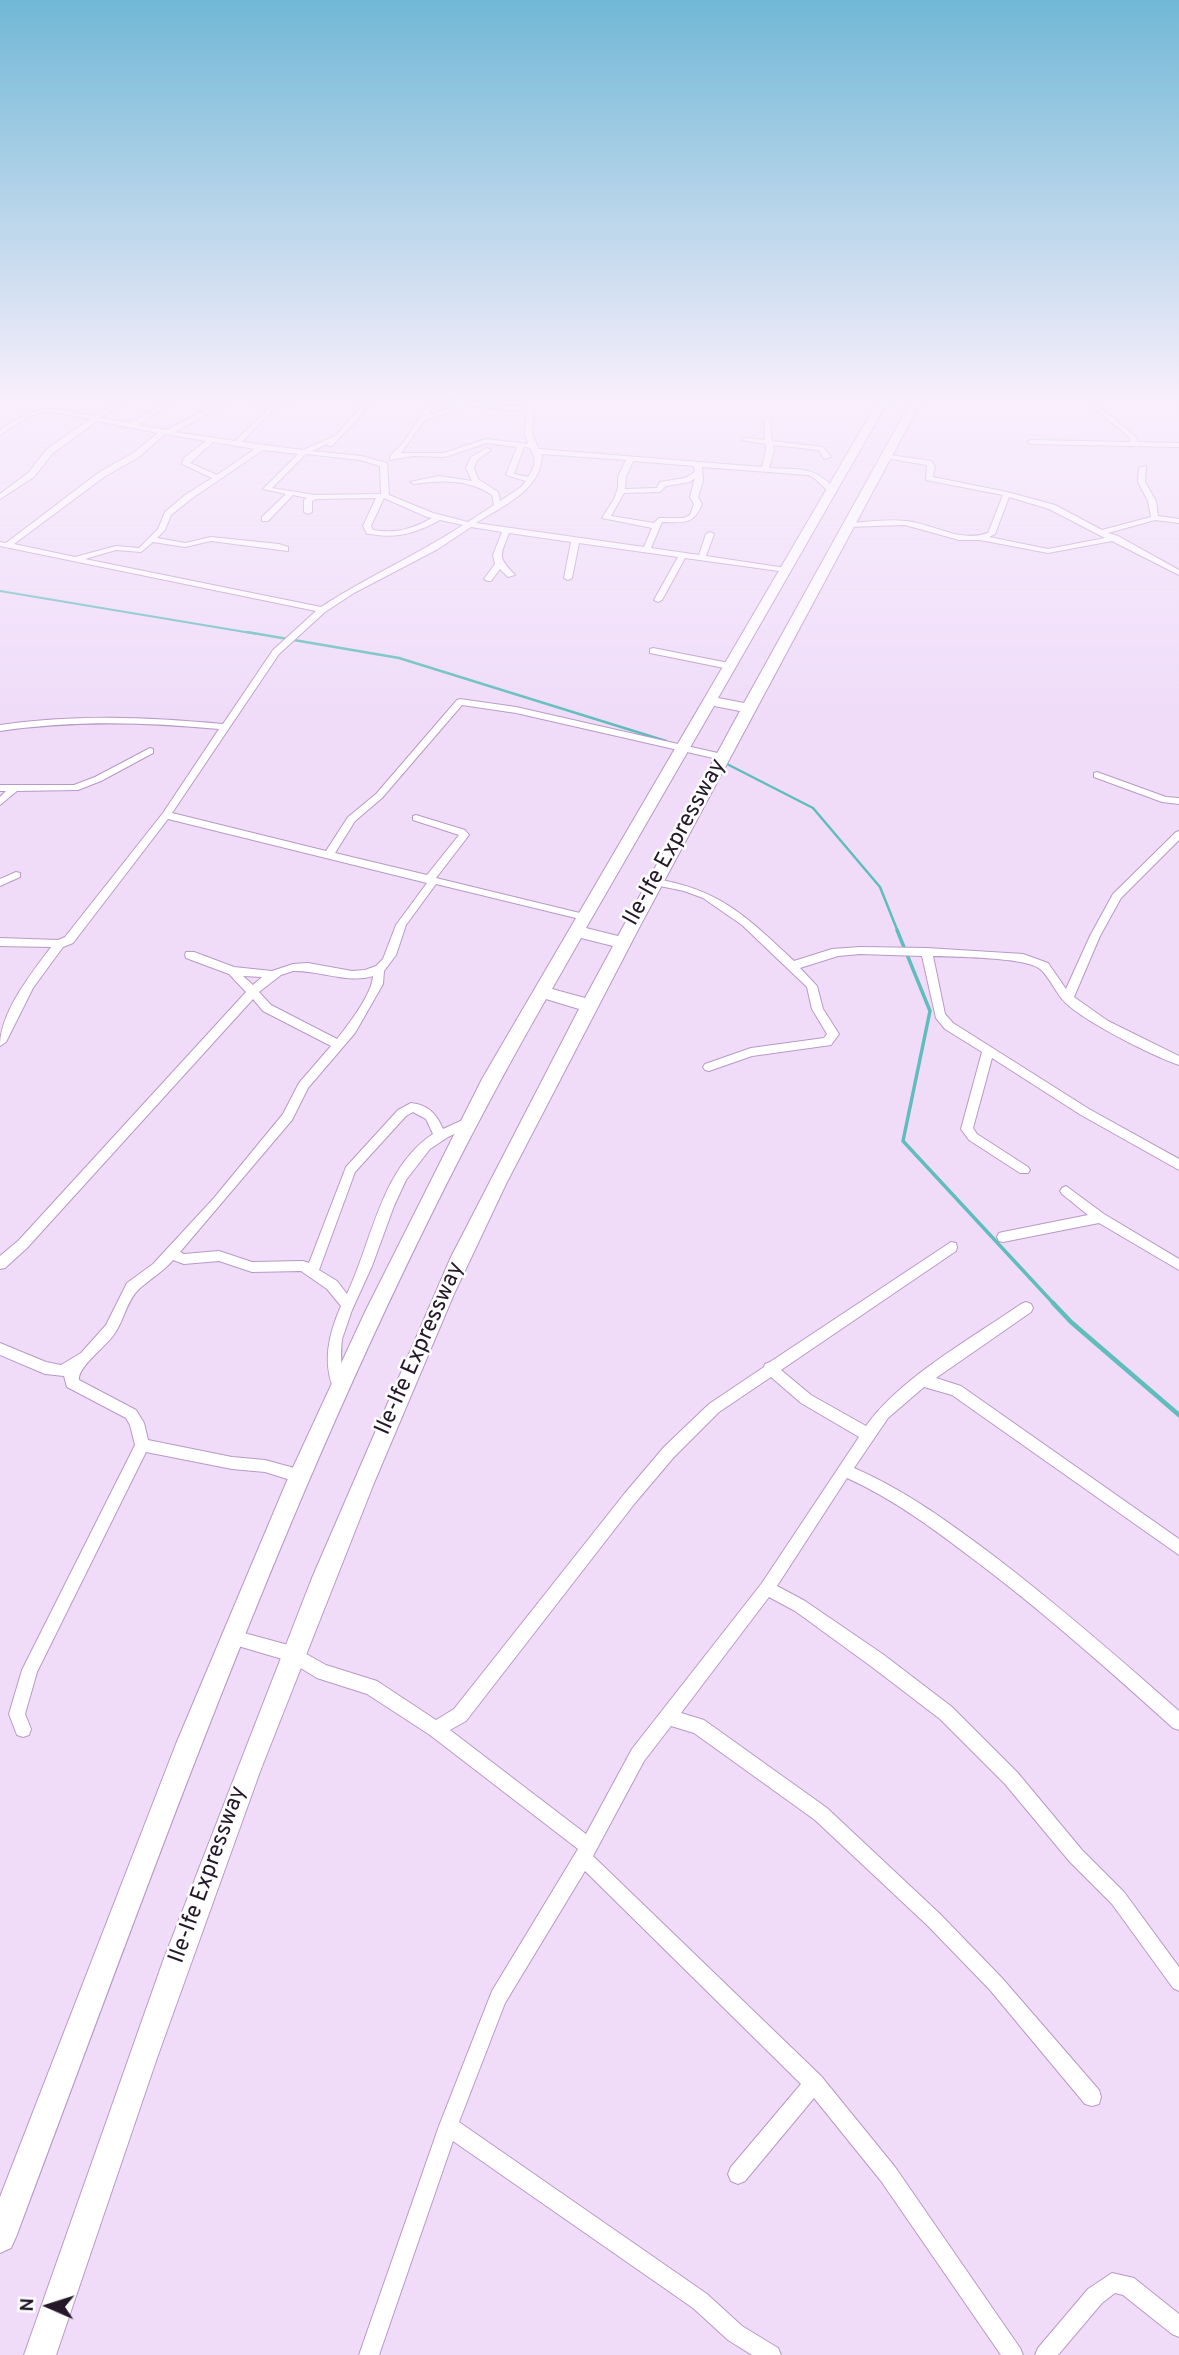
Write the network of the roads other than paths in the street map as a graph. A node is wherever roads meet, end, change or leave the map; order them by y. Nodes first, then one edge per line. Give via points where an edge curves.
1 (60, 506) edge
2 (179, 506) edge
3 (278, 506) edge
4 (308, 506) edge
5 (380, 506) edge
6 (401, 506) edge
7 (494, 506) edge
8 (614, 506) edge
9 (697, 506) edge
10 (828, 506) edge
11 (860, 506) edge
12 (1002, 506) edge
13 (1048, 506) edge
14 (1153, 506) edge
15 (308, 512) dead end
16 (437, 518) junction
17 (1155, 518) junction
18 (265, 519) dead end
19 (1179, 521) edge
20 (850, 524) junction
21 (471, 525) junction
22 (656, 526) junction
23 (506, 530) junction
24 (1104, 532) junction
25 (710, 534) dead end
26 (981, 538) junction
27 (1115, 538) junction
28 (576, 539) junction
29 (153, 540) junction
30 (4, 545) edge
31 (647, 549) junction
32 (141, 550) junction
33 (285, 550) dead end
34 (815, 551) junction
35 (683, 554) junction
36 (702, 557) junction
37 (72, 560) junction
38 (499, 564) junction
39 (124, 570) junction
40 (786, 570) junction
41 (1179, 573) edge
42 (511, 575) dead end
43 (568, 578) dead end
44 (488, 579) dead end
45 (658, 600) dead end
46 (322, 610) junction
47 (653, 651) dead end
48 (729, 666) junction
49 (710, 701) junction
50 (749, 708) junction
51 (224, 727) junction
52 (0, 728) edge
53 (683, 749) junction
54 (150, 751) dead end
55 (723, 757) junction
56 (1097, 775) dead end
57 (0, 788) edge
58 (15, 788) junction
59 (0, 802) edge
60 (1179, 802) edge
61 (166, 815) junction
62 (416, 818) dead end
63 (1179, 834) edge
64 (329, 853) junction
65 (0, 873) edge
66 (431, 880) junction
67 (655, 882) junction
68 (0, 883) edge
69 (580, 924) junction
70 (0, 942) edge
71 (622, 943) junction
72 (59, 944) junction
73 (927, 952) junction
74 (190, 955) dead end
75 (791, 965) junction
76 (379, 970) junction
77 (233, 971) junction
78 (271, 974) junction
79 (253, 992) junction
80 (542, 992) junction
81 (1068, 999) junction
82 (590, 1006) junction
83 (0, 1042) edge
84 (337, 1044) junction
85 (988, 1051) junction
86 (1178, 1057) edge
87 (709, 1067) dead end
88 (471, 1121) junction
89 (439, 1135) junction
90 (1179, 1165) edge
91 (1024, 1170) dead end
92 (1066, 1191) dead end
93 (1100, 1218) junction
94 (1003, 1237) dead end
95 (951, 1247) dead end
96 (171, 1254) junction
97 (0, 1264) edge
98 (1179, 1265) edge
99 (313, 1271) junction
100 (357, 1284) junction
101 (332, 1286) junction
102 (349, 1306) junction
103 (1026, 1308) dead end
104 (0, 1349) edge
105 (77, 1364) junction
106 (770, 1368) junction
107 (922, 1380) junction
108 (339, 1386) junction
109 (869, 1436) junction
110 (142, 1445) junction
111 (844, 1470) junction
112 (300, 1476) junction
113 (1179, 1548) edge
114 (767, 1588) junction
115 (233, 1638) junction
116 (292, 1654) junction
117 (669, 1717) junction
118 (1179, 1722) edge
119 (23, 1729) dead end
120 (436, 1729) junction
121 (586, 1853) junction
122 (1179, 1982) edge
123 (814, 2083) junction
124 (1092, 2097) dead end
125 (448, 2126) junction
126 (738, 2175) dead end
127 (0, 2237) edge
128 (1179, 2327) edge
129 (40, 2355) edge
130 (369, 2355) edge
131 (771, 2355) edge
132 (1013, 2355) edge
133 (1045, 2355) edge

1 - 30 street
2 - 29 street via 168,514
3 - 18 street
4 - 15 street
5 - 16 street via 367,526 370,532 400,536
6 - 16 street
7 - 21 street
8 - 22 street via 607,519
9 - 22 street via 685,520 659,520
10 - 34 highway, Ile-Ife Expressway
11 - 20 highway, Ile-Ife Expressway
12 - 26 street via 991,534
13 - 24 street
14 - 17 street
16 - 21 street
17 - 19 street
17 - 24 street
20 - 26 street via 903,523
20 - 34 highway, Ile-Ife Expressway
21 - 23 street
21 - 46 street
22 - 31 street
23 - 28 street
23 - 38 street via 497,555
24 - 27 street
25 - 36 street
26 - 27 street via 1048,551
27 - 41 street
28 - 31 street
28 - 43 street
29 - 32 street
29 - 33 street via 185,545 211,539
30 - 37 street
31 - 35 street
32 - 37 street via 116,548
32 - 39 street
34 - 40 highway, Ile-Ife Expressway
34 - 50 highway, Ile-Ife Expressway
35 - 36 street
35 - 45 street
36 - 40 street
37 - 39 street
38 - 42 street
38 - 44 street
39 - 46 street
40 - 48 highway, Ile-Ife Expressway
46 - 51 street via 276,652
47 - 48 street
48 - 49 highway, Ile-Ife Expressway
49 - 50 highway
49 - 53 highway, Ile-Ife Expressway
50 - 55 highway, Ile-Ife Expressway
51 - 52 street via 114,719
51 - 61 street
53 - 55 street
53 - 64 street via 516,710 460,702 379,796 351,819
53 - 69 highway, Ile-Ife Expressway
54 - 58 street via 75,788
55 - 67 highway, Ile-Ife Expressway
56 - 60 street
57 - 58 street
58 - 59 street
61 - 64 street
61 - 72 street via 69,940
62 - 66 street via 464,835
63 - 81 street via 1117,896
64 - 66 street
65 - 68 street via 16,875
66 - 69 street
66 - 76 street via 402,922 386,964
67 - 71 highway, Ile-Ife Expressway
67 - 75 street via 691,889 716,901
69 - 71 highway
69 - 80 highway, Ile-Ife Expressway
70 - 72 street
71 - 82 highway, Ile-Ife Expressway
72 - 83 street via 29,987
73 - 75 street via 833,952
73 - 81 street via 1023,958 1044,966
73 - 85 street via 942,1019
74 - 77 street
75 - 87 street via 814,991 818,1009 833,1034 827,1042 751,1052
76 - 78 street via 363,974 303,965
76 - 84 street via 378,984 351,1030
77 - 78 street
77 - 79 street
78 - 79 street
79 - 84 street via 267,1007
79 - 97 street
80 - 82 highway
80 - 88 highway, Ile-Ife Expressway
81 - 86 street via 1094,1018
82 - 116 highway, Ile-Ife Expressway via 447,1287
84 - 96 street via 303,1086 288,1117
85 - 90 street
85 - 91 street via 967,1129
88 - 89 street
88 - 108 highway, Ile-Ife Expressway
89 - 99 street via 426,1111 411,1107 402,1113 350,1170
89 - 100 street via 421,1150 401,1179
92 - 93 street
93 - 94 street
93 - 98 street
95 - 106 street
96 - 99 street via 184,1259 219,1256 252,1267 303,1266
96 - 105 street via 132,1287 111,1329
99 - 101 street
100 - 101 street
100 - 102 street
101 - 102 street
102 - 108 street via 340,1319 333,1355
103 - 107 street
104 - 105 street via 45,1368 62,1371
105 - 110 street via 71,1373 72,1383 131,1415
106 - 109 street via 806,1399
106 - 120 street via 714,1408 669,1452 460,1715
107 - 109 street via 883,1414
107 - 113 street via 956,1390
108 - 112 highway, Ile-Ife Expressway
109 - 111 street
110 - 112 street
110 - 119 street via 30,1670 17,1714
111 - 114 street
111 - 118 street via 945,1529 1016,1582
112 - 115 highway, Ile-Ife Expressway
114 - 117 street
114 - 122 street via 856,1645 946,1713 1011,1778 1118,1899
115 - 116 street
115 - 127 highway, Ile-Ife Expressway via 135,1880
116 - 120 street via 323,1672 372,1687
116 - 129 highway, Ile-Ife Expressway via 141,2063
117 - 121 street via 638,1755
117 - 124 street via 698,1726 821,1814 996,1984
120 - 121 street
121 - 123 street
121 - 125 street via 498,1997
123 - 126 street
123 - 132 street via 888,2174
125 - 130 street
125 - 131 street
128 - 133 street via 1127,2285 1112,2283 1095,2296

